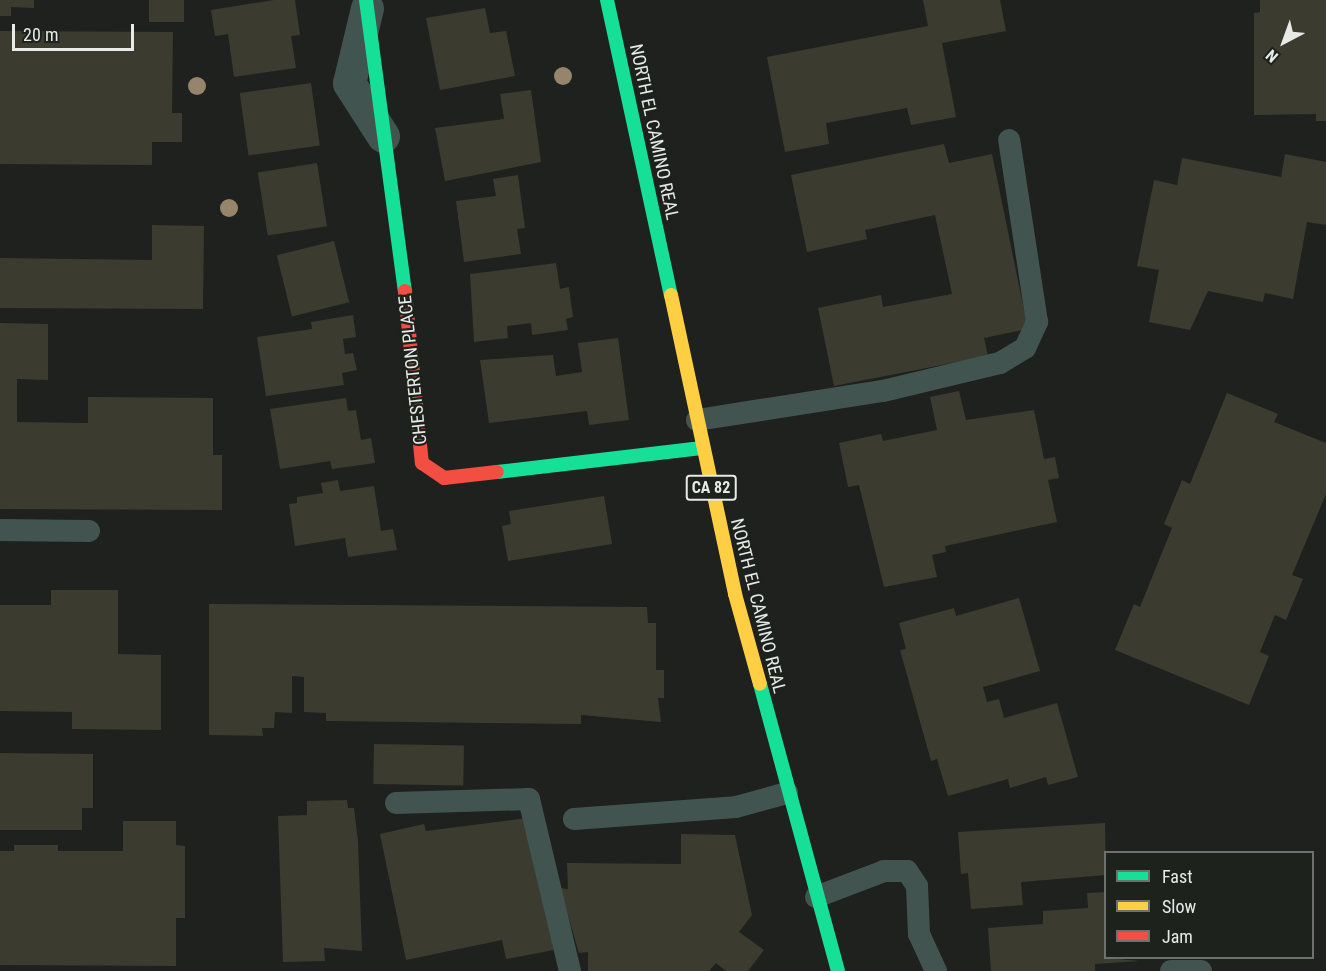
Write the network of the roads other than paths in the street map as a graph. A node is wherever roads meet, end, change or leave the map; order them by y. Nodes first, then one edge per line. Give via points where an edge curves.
1 (607, 0) edge
2 (367, 4) edge
3 (383, 136) joint
4 (1009, 140) dead end
5 (697, 420) junction
6 (702, 448) junction
7 (0, 530) edge
8 (89, 531) dead end
9 (787, 793) junction
10 (396, 803) dead end
11 (574, 819) dead end
12 (816, 897) junction
13 (570, 971) edge
14 (838, 971) edge
15 (936, 971) edge
16 (1171, 971) edge
17 (1201, 971) edge

1 - 5 main road, NORTH EL CAMINO REAL / CA 82
2 - 3 street, CHESTERTON PLACE via 349,83
3 - 6 main road, CHESTERTON PLACE via 399,226 422,463 444,478
4 - 5 lane via 1037,322 1025,348 1000,363 883,391
5 - 6 main road, NORTH EL CAMINO REAL / CA 82
6 - 9 main road, NORTH EL CAMINO REAL / CA 82
7 - 8 lane
9 - 11 lane via 736,807
9 - 12 main road, NORTH EL CAMINO REAL / CA 82
10 - 13 lane via 529,799
12 - 14 main road, NORTH EL CAMINO REAL / CA 82
12 - 15 lane via 884,872 907,871 917,886 919,934
16 - 17 lane

